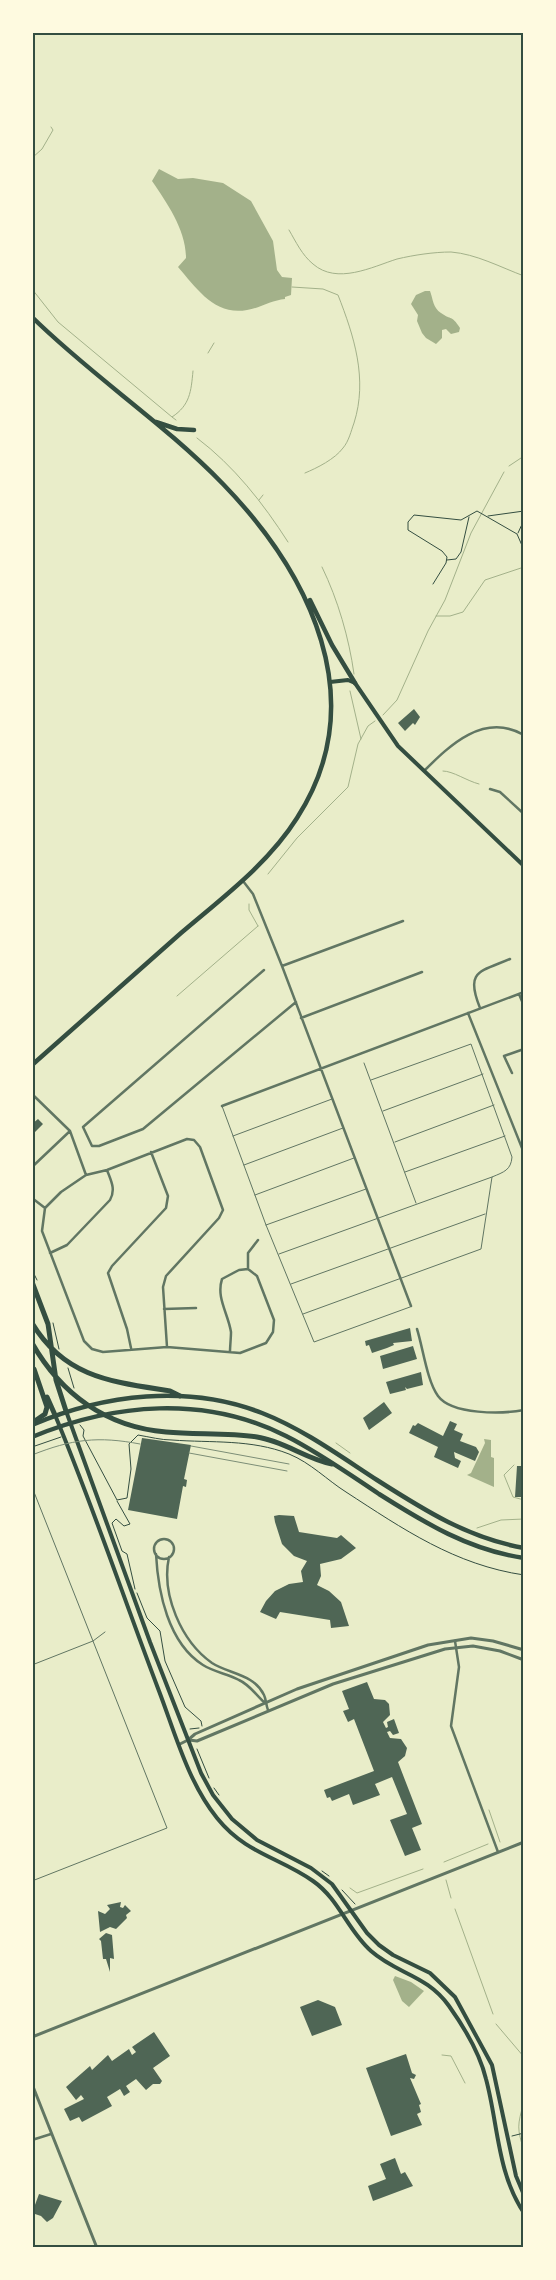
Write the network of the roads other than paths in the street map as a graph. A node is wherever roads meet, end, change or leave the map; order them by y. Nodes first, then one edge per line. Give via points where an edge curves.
1 (32, 318) edge
2 (152, 420) junction
3 (194, 430) dead end
4 (286, 563) junction
5 (330, 682) junction
6 (355, 683) junction
7 (524, 735) edge
8 (423, 772) junction
9 (490, 789) dead end
10 (524, 814) edge
11 (519, 863) junction
12 (524, 866) edge
13 (524, 872) edge
14 (243, 881) junction
15 (403, 921) dead end
16 (510, 959) dead end
17 (282, 966) junction
18 (264, 970) dead end
19 (422, 972) dead end
20 (524, 992) edge
21 (519, 994) junction
22 (296, 1002) junction
23 (524, 1006) edge
24 (480, 1008) junction
25 (468, 1012) junction
26 (301, 1018) junction
27 (524, 1049) edge
28 (364, 1063) dead end
29 (32, 1065) edge
30 (320, 1068) junction
31 (512, 1073) dead end
32 (483, 1074) junction
33 (371, 1080) junction
34 (32, 1094) edge
35 (332, 1099) junction
36 (494, 1105) junction
37 (222, 1106) joint
38 (382, 1111) junction
39 (344, 1128) junction
40 (70, 1131) junction
41 (233, 1136) junction
42 (505, 1136) junction
43 (394, 1142) junction
44 (152, 1152) junction
45 (524, 1153) edge
46 (355, 1158) junction
47 (244, 1165) junction
48 (32, 1167) edge
49 (107, 1170) junction
50 (404, 1173) junction
51 (86, 1175) junction
52 (492, 1177) junction
53 (367, 1189) junction
54 (255, 1195) junction
55 (32, 1198) edge
56 (416, 1203) junction
57 (45, 1208) junction
58 (486, 1213) junction
59 (377, 1218) junction
60 (266, 1225) junction
61 (258, 1240) dead end
62 (387, 1248) junction
63 (50, 1253) junction
64 (278, 1254) junction
65 (248, 1269) junction
66 (399, 1277) junction
67 (35, 1283) edge
68 (290, 1284) junction
69 (411, 1306) joint
70 (196, 1308) dead end
71 (164, 1309) junction
72 (303, 1314) junction
73 (32, 1323) edge
74 (417, 1329) dead end
75 (32, 1343) edge
76 (167, 1347) junction
77 (131, 1348) junction
78 (230, 1352) junction
79 (33, 1366) edge
80 (180, 1396) junction
81 (524, 1410) edge
82 (66, 1411) junction
83 (55, 1415) junction
84 (71, 1423) junction
85 (32, 1424) edge
86 (60, 1427) junction
87 (32, 1437) edge
88 (332, 1464) junction
89 (32, 1487) edge
90 (92, 1508) junction
91 (117, 1548) junction
92 (524, 1548) edge
93 (156, 1554) junction
94 (169, 1557) junction
95 (524, 1558) edge
96 (105, 1632) dead end
97 (455, 1639) junction
98 (93, 1641) junction
99 (457, 1648) junction
100 (524, 1650) edge
101 (524, 1660) edge
102 (32, 1665) edge
103 (224, 1668) junction
104 (222, 1672) junction
105 (265, 1703) junction
106 (268, 1710) junction
107 (188, 1740) junction
108 (180, 1744) junction
109 (524, 1842) edge
110 (498, 1852) junction
111 (32, 1881) edge
112 (352, 1911) junction
113 (343, 1914) junction
114 (32, 2037) edge
115 (32, 2084) edge
116 (52, 2134) junction
117 (32, 2140) edge
118 (524, 2195) edge
119 (524, 2213) edge
120 (96, 2248) edge

1 - 2 main road
2 - 3 main road via 177,429
2 - 4 main road via 225,485 256,520
4 - 5 main road via 314,617
4 - 6 main road
5 - 6 main road via 348,680
5 - 14 main road via 328,737 314,786 288,832
6 - 8 main road via 398,746
7 - 8 street via 501,728 474,732 449,746
8 - 11 main road
9 - 10 street via 500,792
11 - 12 main road
11 - 13 main road
14 - 17 street via 253,894
14 - 29 main road
15 - 17 street
16 - 24 street via 483,970 475,978 473,992
17 - 22 street
18 - 22 street via 83,1127 92,1146 143,1129
19 - 26 street
20 - 21 street
21 - 23 street
21 - 24 street
22 - 26 street
24 - 25 street
25 - 30 street
25 - 45 street
26 - 30 street
27 - 31 street via 504,1056
28 - 33 lane
30 - 35 street
30 - 37 street
32 - 33 lane via 471,1044
32 - 36 lane
32 - 38 lane
33 - 38 lane
34 - 40 street
35 - 39 street
35 - 41 lane
36 - 42 lane
36 - 43 lane
37 - 41 lane
38 - 43 lane
39 - 46 street
39 - 47 lane
40 - 48 street
40 - 51 street
41 - 47 lane
42 - 50 lane
42 - 52 lane via 512,1156 511,1164 507,1170
43 - 50 lane
44 - 49 street
44 - 71 street via 187,1139 194,1140 200,1147 223,1210 170,1269 163,1287
44 - 77 street via 169,1202 108,1273
46 - 53 street
46 - 54 lane
47 - 54 lane
49 - 51 street
49 - 63 street via 114,1193 110,1200 67,1245
50 - 56 lane
51 - 57 street
52 - 56 lane
52 - 58 lane
53 - 59 street
53 - 60 lane
54 - 60 lane
55 - 57 street
56 - 59 lane
57 - 63 street via 42,1231
58 - 62 lane
58 - 66 lane via 481,1249
59 - 62 street
59 - 64 lane
60 - 64 lane
61 - 65 street via 248,1253
62 - 66 street
62 - 68 lane
63 - 77 street via 84,1341 92,1349 103,1352
64 - 68 lane
65 - 78 street via 222,1278 219,1286 231,1332
65 - 78 street via 257,1276 274,1320 273,1332 266,1343 240,1353
66 - 69 street
66 - 72 lane
67 - 82 highway via 48,1324 56,1380
68 - 72 lane
69 - 72 lane via 314,1342
70 - 71 street
71 - 76 street
73 - 80 highway via 55,1352 74,1367 101,1379 170,1391
74 - 81 street via 434,1387 443,1402 477,1411
75 - 88 highway via 49,1369 78,1399 108,1418 129,1426 167,1432 258,1437 282,1443
76 - 77 street
76 - 78 street
79 - 83 highway
79 - 85 highway via 47,1407 45,1414
80 - 82 main road via 116,1400
80 - 92 main road via 262,1413 320,1443 442,1520 476,1535
82 - 83 main road
82 - 84 main road
83 - 85 main road
83 - 86 main road
84 - 86 main road
84 - 88 main road via 144,1408 194,1408 260,1424 287,1436
84 - 91 main road
86 - 87 main road
86 - 90 main road
88 - 95 main road via 447,1535 475,1546
89 - 98 lane
90 - 91 main road via 108,1542
90 - 108 main road
91 - 107 main road
93 - 94 street
93 - 94 street via 156,1543 165,1539 173,1546
93 - 104 street via 160,1590 171,1623 201,1664
94 - 103 street via 166,1582 182,1626 204,1656
96 - 98 lane
97 - 99 street
97 - 100 street via 493,1641
97 - 105 street via 337,1674
98 - 102 lane
98 - 111 lane via 167,1828
99 - 101 street via 474,1646
99 - 106 street via 333,1684
99 - 110 street via 459,1667 451,1726
103 - 104 street
103 - 105 street via 251,1681 263,1694
104 - 105 street via 240,1680
105 - 106 street
105 - 107 street
106 - 107 street via 197,1741
107 - 108 street
107 - 112 main road via 209,1789 232,1819 263,1844 324,1878
108 - 113 main road via 200,1792 224,1826 253,1850 314,1882
109 - 110 street
110 - 112 street
112 - 113 street
112 - 118 main road via 379,1945 437,1979 460,2005 494,2073 514,2168
113 - 114 street
113 - 119 main road via 371,1951 424,1982 451,2008 483,2068 507,2180
115 - 116 street
116 - 117 street
116 - 120 street

